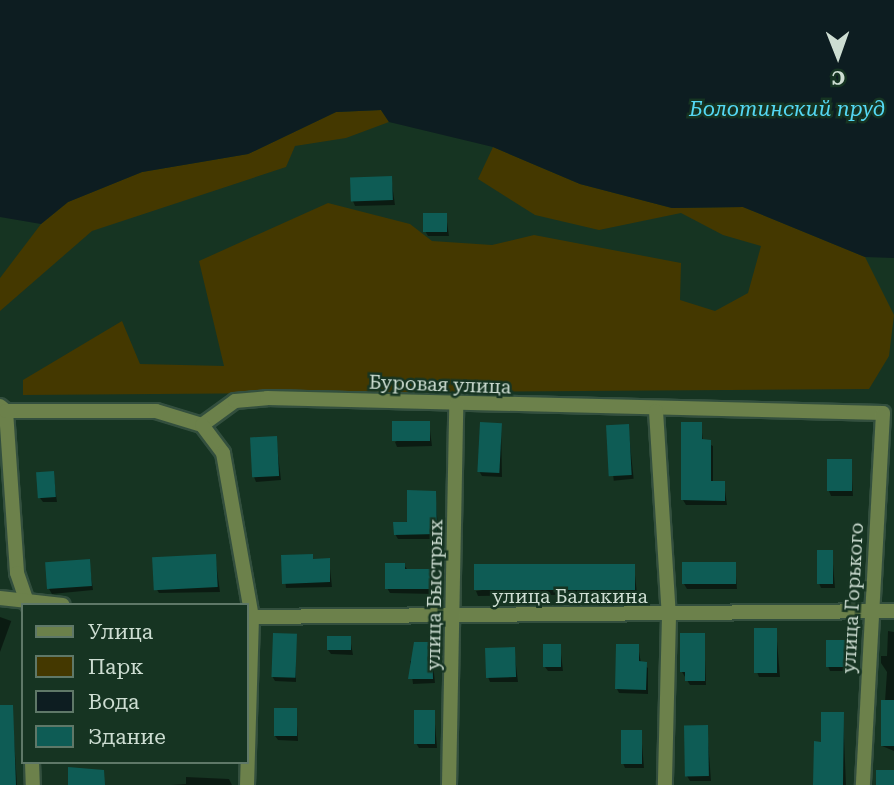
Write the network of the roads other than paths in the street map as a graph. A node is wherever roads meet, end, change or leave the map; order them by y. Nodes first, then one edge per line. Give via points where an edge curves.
1 (456, 405) junction
2 (3, 408) edge
3 (656, 411) junction
4 (883, 413) joint
5 (202, 425) junction
6 (0, 598) edge
7 (28, 603) edge
8 (247, 603) edge
9 (894, 611) edge
10 (870, 612) junction
11 (669, 616) junction
12 (249, 617) edge
13 (454, 617) junction
14 (248, 701) edge
15 (32, 764) edge
16 (247, 764) edge
17 (33, 785) edge
18 (247, 785) edge
19 (449, 785) edge
20 (665, 785) edge
21 (863, 785) edge

1 - 3 street, Буровая улица
1 - 5 street, Буровая улица via 267,398 235,401
1 - 13 street, улица Быстрых
2 - 5 street via 156,411
2 - 7 street via 17,573
3 - 4 street, Буровая улица
3 - 11 street
4 - 10 street, улица Горького
5 - 8 street via 223,453
6 - 7 street
9 - 10 street, улица Балакина
10 - 11 street, улица Балакина
10 - 21 street, улица Горького
11 - 13 street, улица Балакина
11 - 20 street
12 - 13 street, улица Балакина
12 - 14 street
13 - 19 street, улица Быстрых
15 - 17 street
16 - 18 street

